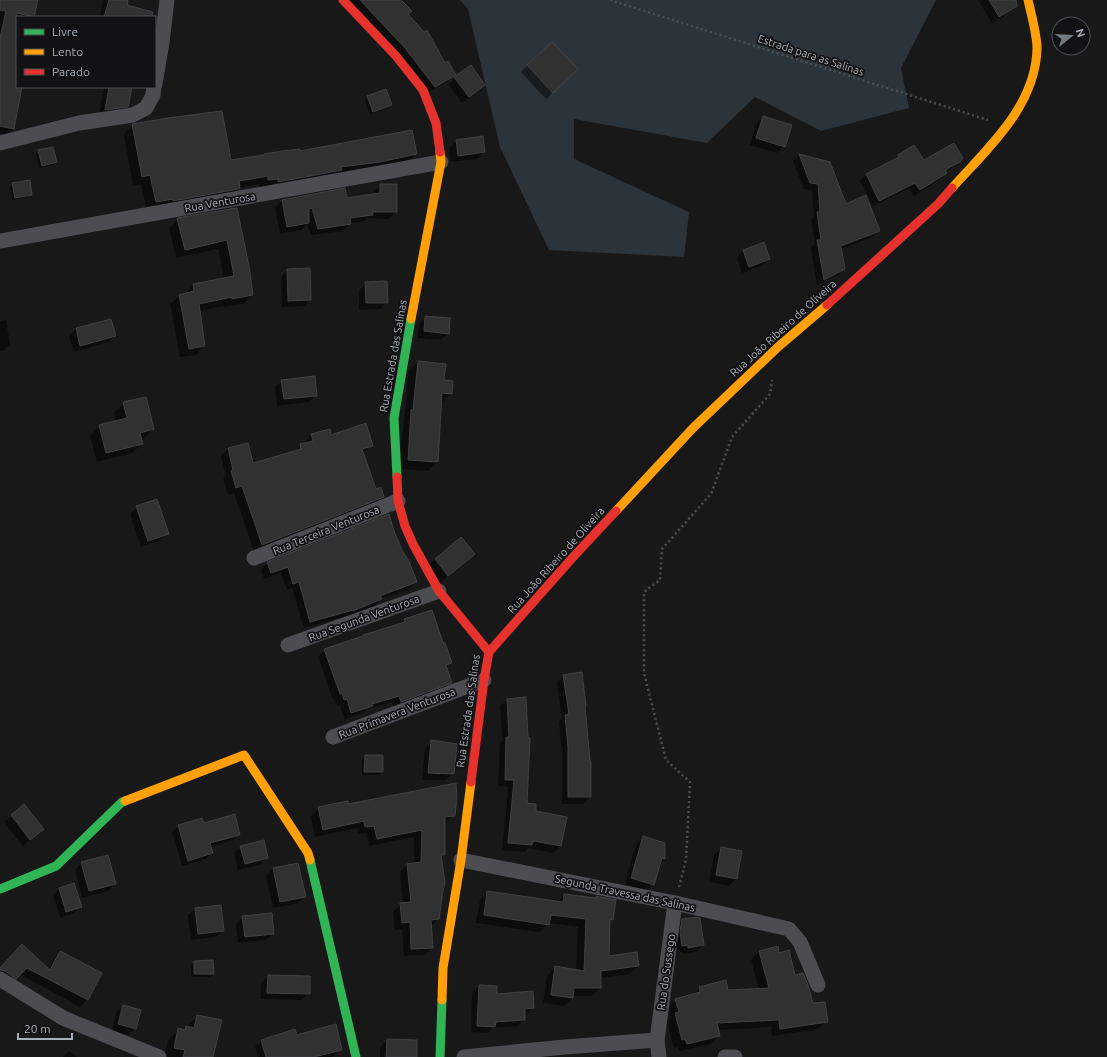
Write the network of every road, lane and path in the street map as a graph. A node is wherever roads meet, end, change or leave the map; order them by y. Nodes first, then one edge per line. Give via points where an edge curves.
1 (166, 0) edge
2 (343, 0) edge
3 (610, 0) edge
4 (1028, 0) edge
5 (156, 78) edge
6 (154, 88) edge
7 (1008, 126) junction
8 (0, 143) edge
9 (441, 162) junction
10 (0, 241) edge
11 (772, 378) dead end
12 (398, 501) junction
13 (254, 558) dead end
14 (439, 591) junction
15 (288, 645) dead end
16 (489, 652) junction
17 (484, 680) junction
18 (333, 737) dead end
19 (461, 860) junction
20 (0, 889) edge
21 (675, 903) junction
22 (0, 979) edge
23 (818, 985) dead end
24 (657, 1040) junction
25 (566, 1052) edge
26 (159, 1057) edge
27 (356, 1057) edge
28 (440, 1057) edge
29 (464, 1057) edge
30 (659, 1057) edge
31 (725, 1057) edge
32 (735, 1057) edge

1 - 5 street
2 - 9 street, Rua Estrada das Salinas via 396,56 423,90 436,123
3 - 7 path, Estrada para as Salinas
4 - 7 street, Rua João Ribeiro de Oliveira via 1037,47 1034,73 1022,103
6 - 8 street via 146,108 133,115 79,123
7 - 16 street, Rua João Ribeiro de Oliveira via 938,204 778,347 693,428
9 - 10 street, Rua Venturosa
9 - 12 street, Rua Estrada das Salinas via 394,418
11 - 21 path via 770,394 732,437 711,494 662,549 660,580 644,592 644,673 666,760 690,782 686,860
12 - 13 street, Rua Terceira Venturosa
12 - 14 street, Rua Estrada das Salinas via 413,544
14 - 15 street, Rua Segunda Venturosa
14 - 16 street, Rua Estrada das Salinas
16 - 17 street, Rua Estrada das Salinas
17 - 18 street, Rua Primavera Venturosa
17 - 19 street, Rua Estrada das Salinas
19 - 21 street, Segunda Travessa das Salinas
19 - 28 street, Rua Estrada das Salinas via 443,968
20 - 27 street via 56,866 122,802 244,756 308,853
21 - 23 street, Segunda Travessa das Salinas via 789,929 800,942
21 - 24 street, Rua do Sussego
22 - 26 street via 64,1018
24 - 25 street
24 - 30 street, Rua do Sussego
25 - 29 street
31 - 32 street

